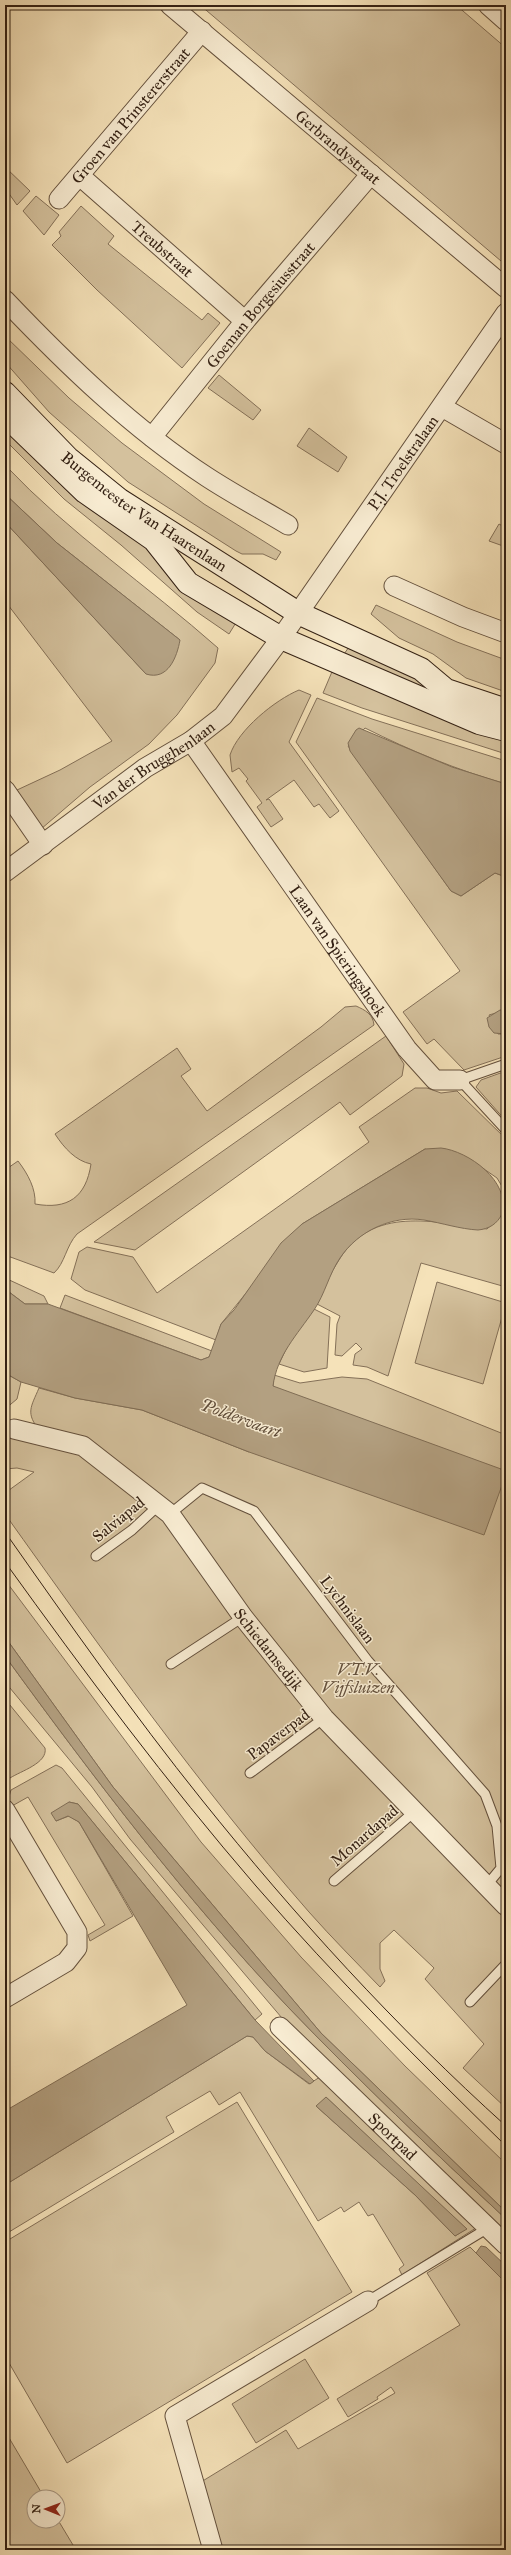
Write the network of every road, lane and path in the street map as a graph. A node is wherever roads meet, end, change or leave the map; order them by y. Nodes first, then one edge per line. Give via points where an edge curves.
1 (170, 5) edge
2 (202, 31) junction
3 (371, 174) junction
4 (80, 176) junction
5 (59, 199) dead end
6 (506, 288) edge
7 (5, 300) edge
8 (506, 312) edge
9 (245, 321) junction
10 (5, 393) edge
11 (442, 407) junction
12 (5, 415) edge
13 (152, 437) junction
14 (506, 444) edge
15 (288, 525) dead end
16 (394, 586) dead end
17 (298, 613) junction
18 (506, 633) edge
19 (282, 638) junction
20 (506, 710) edge
21 (506, 730) edge
22 (191, 741) junction
23 (5, 790) edge
24 (43, 845) junction
25 (5, 872) edge
26 (506, 1064) edge
27 (460, 1080) junction
28 (506, 1130) edge
29 (14, 1429) dead end
30 (165, 1509) junction
31 (96, 1556) dead end
32 (243, 1617) junction
33 (171, 1664) dead end
34 (324, 1718) junction
35 (250, 1773) dead end
36 (5, 1810) edge
37 (414, 1812) junction
38 (334, 1881) dead end
39 (487, 1886) junction
40 (506, 1906) edge
41 (506, 1964) edge
42 (5, 1998) edge
43 (470, 2002) dead end
44 (280, 2027) dead end
45 (488, 2228) junction
46 (506, 2245) edge
47 (368, 2301) joint
48 (213, 2550) edge

1 - 2 street, Gerbrandystraat
2 - 3 street, Gerbrandystraat
2 - 4 street, Groen van Prinstererstraat
3 - 6 street, Gerbrandystraat
3 - 9 street, Goeman Borgesiusstraat
4 - 5 street, Groen van Prinstererstraat
4 - 9 street, Treubstraat
7 - 13 street via 68,366
8 - 11 street, P.J. Troelstralaan
9 - 13 street, Goeman Borgesiusstraat
10 - 17 main road, Burgemeester Van Haarenlaan via 68,458 120,500
11 - 14 street
11 - 17 street, P.J. Troelstralaan
12 - 19 main road, Burgemeester Van Haarenlaan via 85,492 154,540 188,583
13 - 15 street via 207,477
16 - 18 street
17 - 19 street
17 - 20 main road, Burgemeester Van Haarenlaan via 421,669 446,690
19 - 21 main road, Burgemeester Van Haarenlaan via 479,723
19 - 22 street, Van der Brugghenlaan via 223,716
22 - 24 street, Van der Brugghenlaan via 145,768
22 - 27 street, Laan van Spieringshoek via 407,1049 435,1080
23 - 24 street
24 - 25 street, Van der Brugghenlaan
26 - 27 lane
27 - 28 lane
29 - 30 street, Schiedamsedijk via 83,1446
30 - 31 lane, Salviapad
30 - 32 street, Schiedamsedijk
30 - 39 lane, Lychnislaan via 202,1488 254,1511 368,1661 485,1794 496,1826 501,1868
32 - 33 lane
32 - 34 street, Schiedamsedijk
34 - 35 lane, Papaverpad
34 - 37 street, Schiedamsedijk
36 - 42 street via 77,1932 77,1948 66,1962
37 - 38 lane, Monardapad
37 - 39 street, Schiedamsedijk
39 - 40 street, Schiedamsedijk
41 - 43 lane
44 - 45 street, Sportpad
45 - 46 street, Sportpad
45 - 47 lane
47 - 48 street via 175,2416

